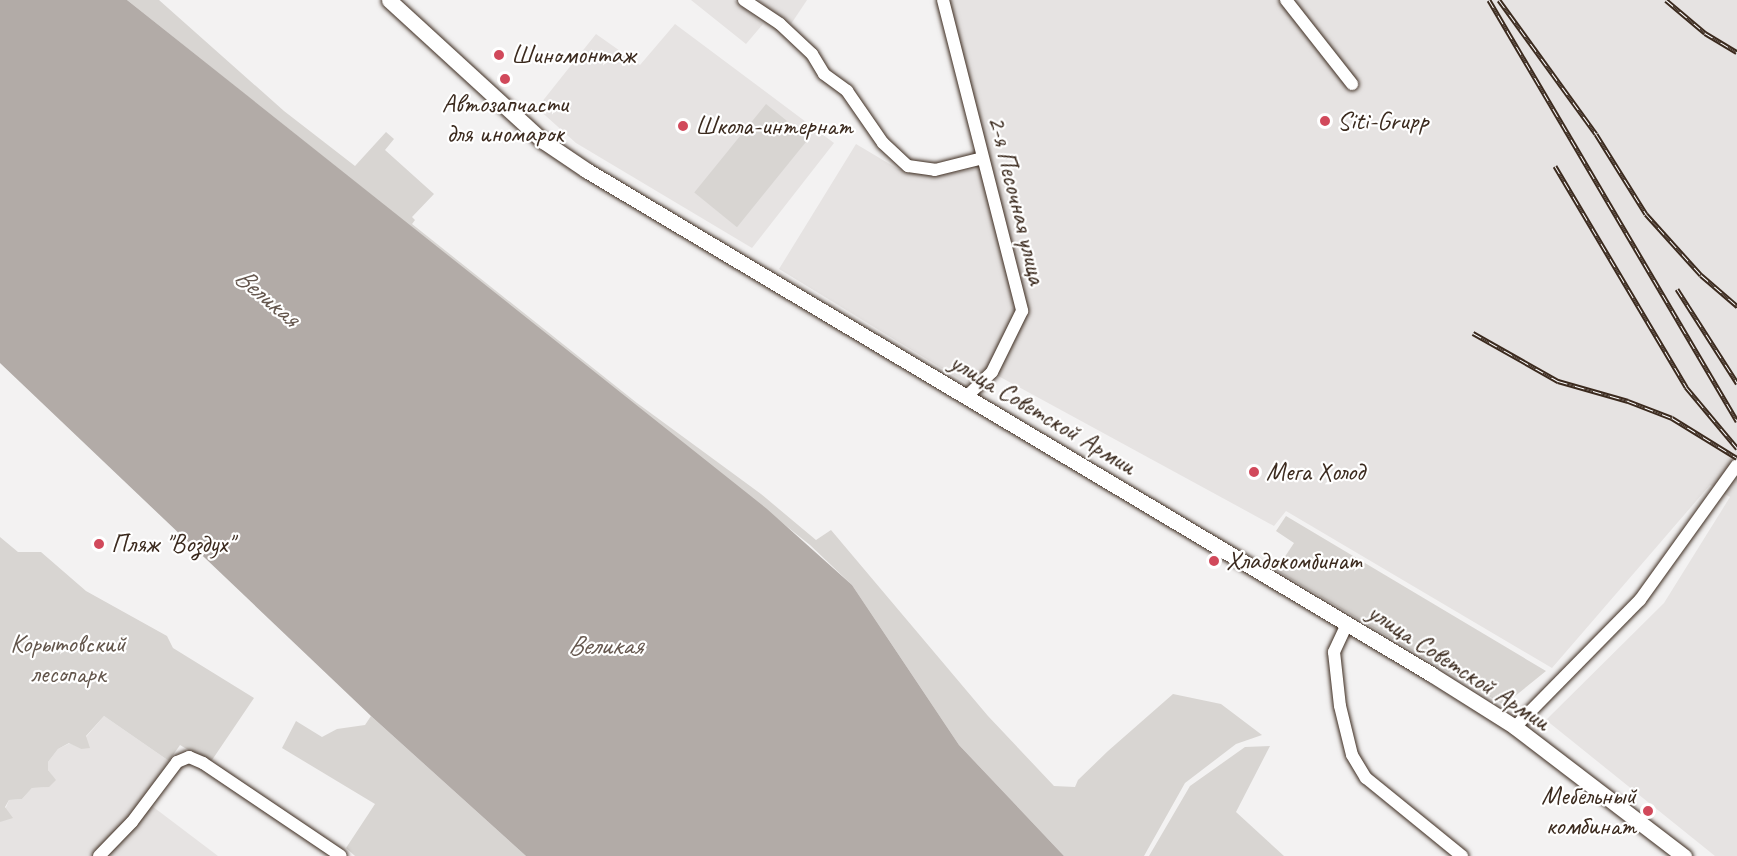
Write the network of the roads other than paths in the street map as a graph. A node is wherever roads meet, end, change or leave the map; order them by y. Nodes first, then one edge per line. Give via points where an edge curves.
1 (389, 0) edge
2 (744, 0) edge
3 (943, 0) edge
4 (1286, 0) edge
5 (1352, 84) dead end
6 (983, 158) junction
7 (966, 397) junction
8 (1737, 465) edge
9 (1347, 624) junction
10 (1515, 728) junction
11 (99, 856) edge
12 (341, 856) edge
13 (1462, 856) edge
14 (1684, 856) edge

1 - 7 main road, улица Советской Армии via 543,141
2 - 6 street via 780,24 812,54 824,74 847,91 883,143 908,166 935,170
3 - 6 street, 2-я Песочная улица
4 - 5 street
6 - 7 street, 2-я Песочная улица via 1022,312 992,372
7 - 9 main road, улица Советской Армии
8 - 10 street via 1640,600
9 - 10 main road, улица Советской Армии
9 - 13 street via 1334,652 1340,706 1352,756 1366,778
10 - 14 main road, улица Советской Армии
11 - 12 street via 132,822 177,762 189,757

